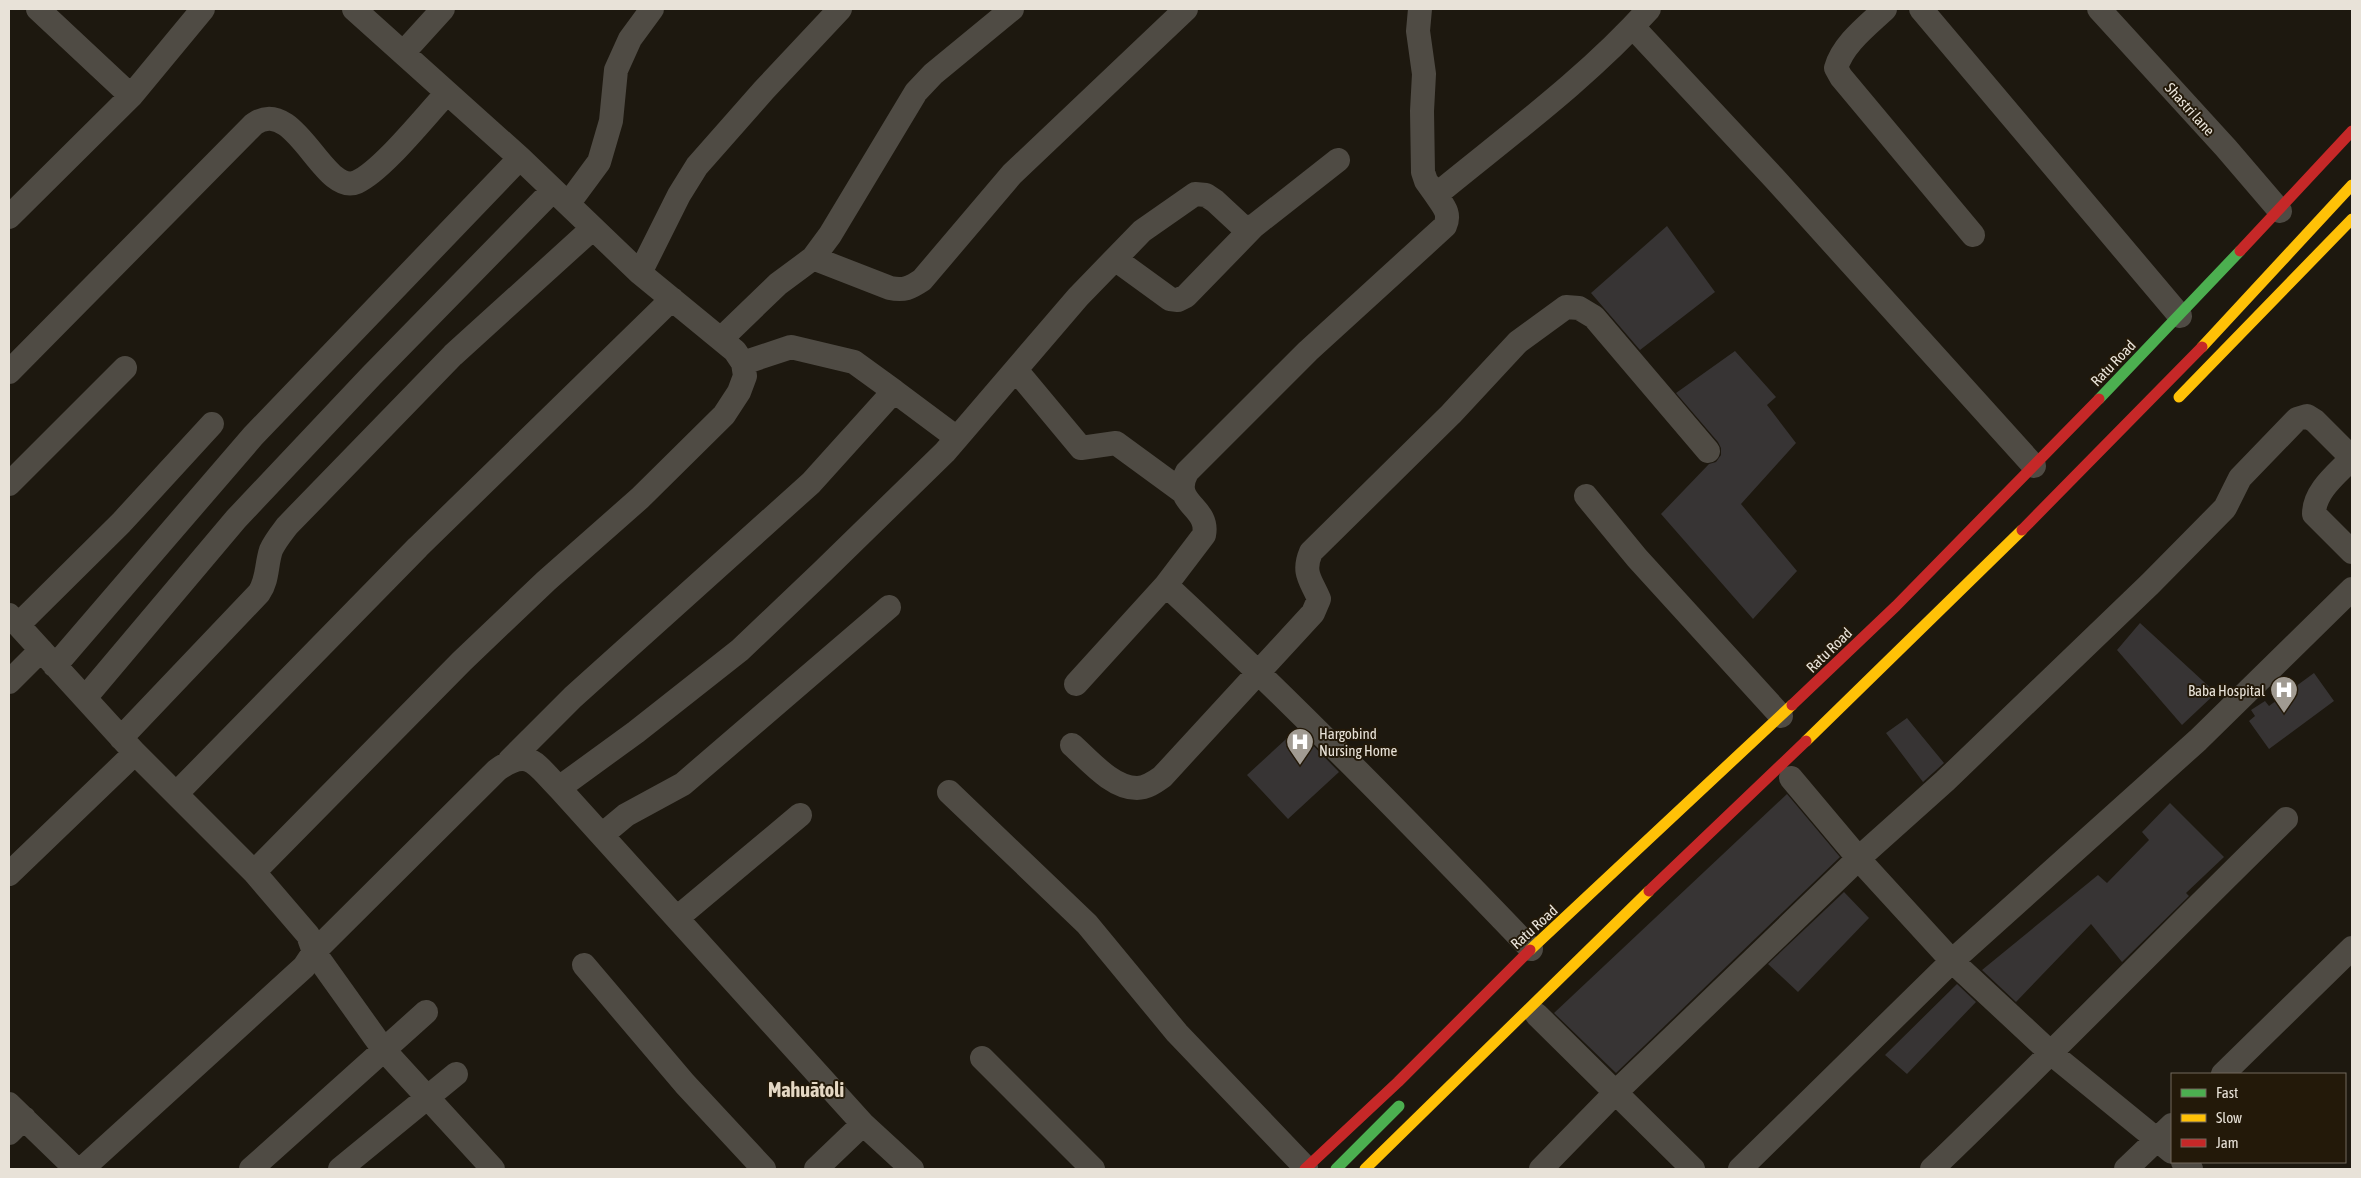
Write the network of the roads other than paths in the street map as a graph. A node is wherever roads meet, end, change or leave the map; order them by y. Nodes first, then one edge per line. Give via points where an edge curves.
1 (38, 9) edge
2 (203, 9) edge
3 (354, 9) edge
4 (443, 9) edge
5 (652, 9) edge
6 (840, 9) edge
7 (1012, 9) edge
8 (1186, 9) edge
9 (1420, 9) edge
10 (1650, 9) edge
11 (1885, 9) edge
12 (1921, 9) edge
13 (2100, 9) edge
14 (1632, 28) junction
15 (403, 53) junction
16 (447, 93) junction
17 (130, 96) junction
18 (2352, 131) edge
19 (520, 158) junction
20 (1338, 160) dead end
21 (2352, 185) edge
22 (1436, 195) junction
23 (560, 197) junction
24 (2280, 211) junction
25 (9, 216) edge
26 (2352, 219) edge
27 (1254, 226) junction
28 (593, 228) junction
29 (1973, 235) dead end
30 (813, 258) junction
31 (1115, 259) junction
32 (640, 273) junction
33 (672, 299) junction
34 (2180, 316) junction
35 (721, 339) junction
36 (743, 363) junction
37 (125, 368) dead end
38 (1016, 370) junction
39 (9, 372) edge
40 (894, 391) junction
41 (2173, 402) dead end
42 (212, 424) dead end
43 (957, 438) junction
44 (1708, 451) dead end
45 (2352, 458) edge
46 (2034, 466) junction
47 (9, 484) edge
48 (1183, 492) junction
49 (1586, 496) dead end
50 (2352, 552) edge
51 (1166, 585) junction
52 (2352, 589) edge
53 (889, 607) dead end
54 (13, 620) edge
55 (48, 658) junction
56 (1258, 671) junction
57 (9, 682) edge
58 (1076, 684) dead end
59 (85, 698) junction
60 (1781, 716) junction
61 (1072, 745) dead end
62 (128, 746) junction
63 (510, 760) junction
64 (1791, 778) dead end
65 (559, 788) junction
66 (949, 792) dead end
67 (176, 794) junction
68 (800, 814) dead end
69 (2286, 819) dead end
70 (602, 835) junction
71 (1859, 858) junction
72 (254, 872) junction
73 (9, 874) edge
74 (1647, 910) dead end
75 (677, 918) junction
76 (2352, 948) edge
77 (1531, 949) junction
78 (314, 952) junction
79 (1952, 961) junction
80 (584, 965) dead end
81 (426, 1012) dead end
82 (1537, 1015) junction
83 (385, 1048) junction
84 (2052, 1054) junction
85 (982, 1058) dead end
86 (2224, 1073) edge
87 (456, 1074) dead end
88 (1616, 1092) junction
89 (428, 1097) junction
90 (1406, 1099) dead end
91 (14, 1118) edge
92 (863, 1124) junction
93 (2167, 1138) edge
94 (1399, 1152) dead end
95 (76, 1169) edge
96 (82, 1169) edge
97 (251, 1169) edge
98 (340, 1169) edge
99 (493, 1169) edge
100 (764, 1169) edge
101 (816, 1169) edge
102 (912, 1169) edge
103 (1093, 1169) edge
104 (1306, 1169) edge
105 (1336, 1169) edge
106 (1366, 1169) edge
107 (1541, 1169) edge
108 (1693, 1169) edge
109 (1740, 1169) edge
110 (1932, 1169) edge
111 (2126, 1169) edge

1 - 17 street
2 - 17 street
3 - 15 street
4 - 15 street
5 - 23 street via 630,40 616,70 611,121 599,162
6 - 32 street via 697,166
7 - 30 street via 916,92
8 - 30 street via 1012,174 922,280 902,290 890,288
9 - 22 street via 1418,31 1424,74 1424,172
10 - 14 street
11 - 29 street via 1848,45 1836,68
12 - 34 street
13 - 24 street, Shastri lane
14 - 22 street via 1568,88
14 - 46 street via 1774,178
15 - 16 street
16 - 19 street
16 - 39 street via 372,173 355,183 343,182 333,175 291,129 277,119 262,118
17 - 25 street
18 - 24 main road, Ratu Road
19 - 23 street
19 - 55 street via 253,436 125,588
20 - 27 street
21 - 106 main road via 2112,440 1905,646 1497,1037
22 - 48 street via 1447,211 1448,219 1444,226 1308,351 1187,472 1182,482
23 - 28 street
23 - 59 street via 371,376 236,519
24 - 34 main road, Ratu Road
26 - 41 main road
27 - 31 street via 1243,227 1215,201 1206,195 1195,194 1142,231
27 - 31 street via 1186,296 1178,300 1170,299
28 - 32 street
28 - 62 street via 453,355 287,526 271,551 264,587
30 - 35 street via 778,284
31 - 38 street
32 - 33 street
33 - 35 street
33 - 67 street via 418,547
34 - 46 main road, Ratu Road
35 - 36 street
36 - 40 street via 791,347 854,362
36 - 72 street via 745,376 724,415 640,498 462,661
37 - 47 street
38 - 43 street
38 - 48 street via 1082,448 1116,443
40 - 43 street
40 - 63 street via 811,483 573,697
42 - 54 street via 121,523
43 - 65 street via 740,650
44 - 56 street via 1594,317 1579,308 1566,307 1518,342 1451,414 1311,552 1306,564 1308,576 1319,600 1313,614
45 - 50 street via 2320,494 2314,505 2314,514
45 - 71 street via 2315,421 2307,416 2297,418 2240,478 2225,508 2196,538 1945,781
46 - 60 main road, Ratu Road via 1896,606
48 - 51 street via 1206,526 1204,535
49 - 60 street
51 - 56 street
51 - 58 street
52 - 79 street via 2198,740
53 - 70 street via 683,784 626,815
54 - 55 street
55 - 57 street
55 - 59 street
56 - 61 street via 1176,763 1150,785 1138,788 1124,785
56 - 77 street via 1384,795
59 - 62 street
60 - 77 main road, Ratu Road
62 - 67 street
62 - 73 street
63 - 65 street via 521,757 532,761
63 - 78 street
64 - 71 street
65 - 70 street
66 - 104 street via 1087,924 1177,1033
67 - 72 street
68 - 75 street
69 - 84 street via 2136,966
70 - 75 street
71 - 79 street
71 - 88 street
72 - 78 street via 308,935
74 - 82 main road
75 - 92 street
76 - 86 street
77 - 104 main road, Ratu Road
78 - 83 street
78 - 96 street via 304,966
79 - 84 street
79 - 109 street
80 - 100 street via 685,1084
81 - 83 street
82 - 88 street
82 - 94 main road
83 - 89 street
83 - 97 street
84 - 93 street
84 - 110 street
85 - 103 street
87 - 89 street
88 - 107 street
88 - 108 street
89 - 98 street
89 - 99 street
90 - 105 main road
91 - 95 street
92 - 101 street
92 - 102 street
93 - 111 street

